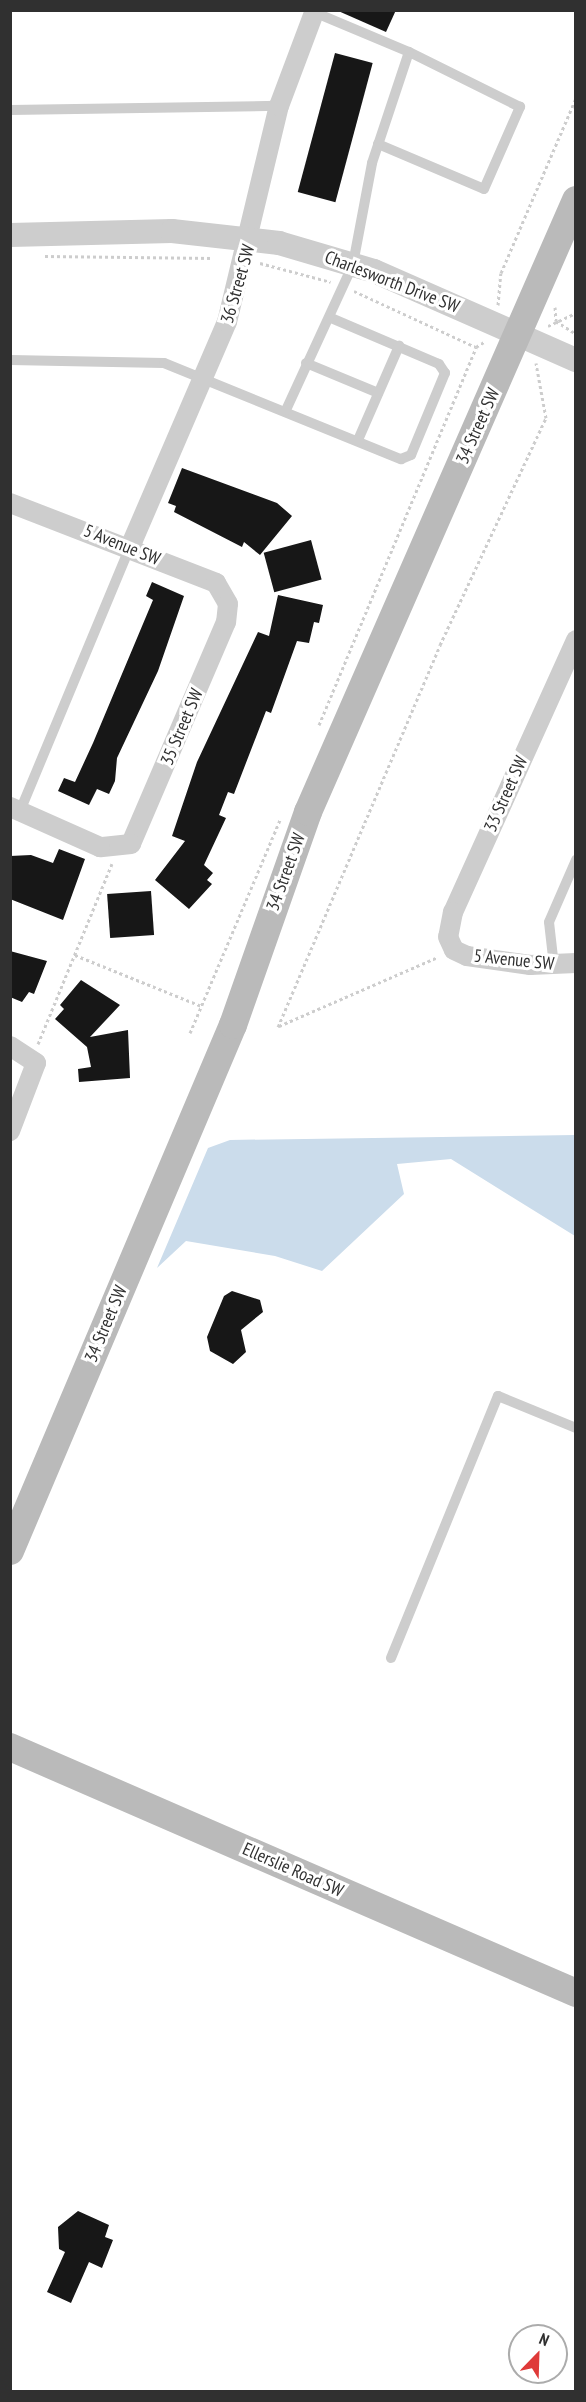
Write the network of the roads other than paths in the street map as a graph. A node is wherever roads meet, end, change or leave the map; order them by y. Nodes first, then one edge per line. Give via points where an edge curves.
1 (315, 11) edge
2 (409, 52) junction
3 (279, 106) junction
4 (10, 110) edge
5 (378, 144) junction
6 (576, 200) edge
7 (10, 235) edge
8 (251, 239) junction
9 (353, 264) junction
10 (331, 318) junction
11 (517, 335) junction
12 (399, 346) junction
13 (10, 360) edge
14 (576, 360) edge
15 (306, 363) junction
16 (206, 376) junction
17 (378, 393) junction
18 (286, 410) junction
19 (358, 440) junction
20 (11, 504) edge
21 (130, 547) junction
22 (227, 595) joint
23 (576, 640) edge
24 (15, 808) edge
25 (576, 860) edge
26 (454, 950) joint
27 (576, 963) edge
28 (554, 966) junction
29 (10, 1046) edge
30 (10, 1131) edge
31 (576, 1428) edge
32 (10, 1551) edge
33 (391, 1658) dead end
34 (10, 1747) edge
35 (576, 1993) edge

1 - 2 lane
1 - 3 street, 36 Street SW
2 - 5 lane
2 - 5 lane via 520,107 484,189
3 - 4 lane
3 - 8 street, 36 Street SW
5 - 9 lane
6 - 11 main road, 34 Street SW
7 - 8 street, Charlesworth Drive SW via 172,231
8 - 9 street, Charlesworth Drive SW
8 - 16 street, 36 Street SW
9 - 10 lane
9 - 11 street, Charlesworth Drive SW
10 - 12 lane
10 - 15 lane
11 - 14 street, Charlesworth Drive SW
11 - 32 main road, 34 Street SW via 308,812 229,1034
12 - 17 lane
12 - 19 lane via 439,364 445,373 419,444 401,459
13 - 16 lane via 164,363
15 - 17 lane
15 - 18 lane
16 - 18 lane
16 - 21 street, 36 Street SW
17 - 19 lane
18 - 19 lane
20 - 21 street, 5 Avenue SW
21 - 22 street, 5 Avenue SW via 216,584
21 - 24 lane
22 - 24 street, 35 Street SW via 226,622 137,836 119,849 100,847
23 - 26 street, 33 Street SW via 453,912 448,937
25 - 28 lane via 549,922
26 - 28 street, 5 Avenue SW via 487,960
27 - 28 street, 5 Avenue SW
29 - 30 street via 32,1057 36,1072
31 - 33 lane via 498,1396
34 - 35 main road, Ellerslie Road SW

